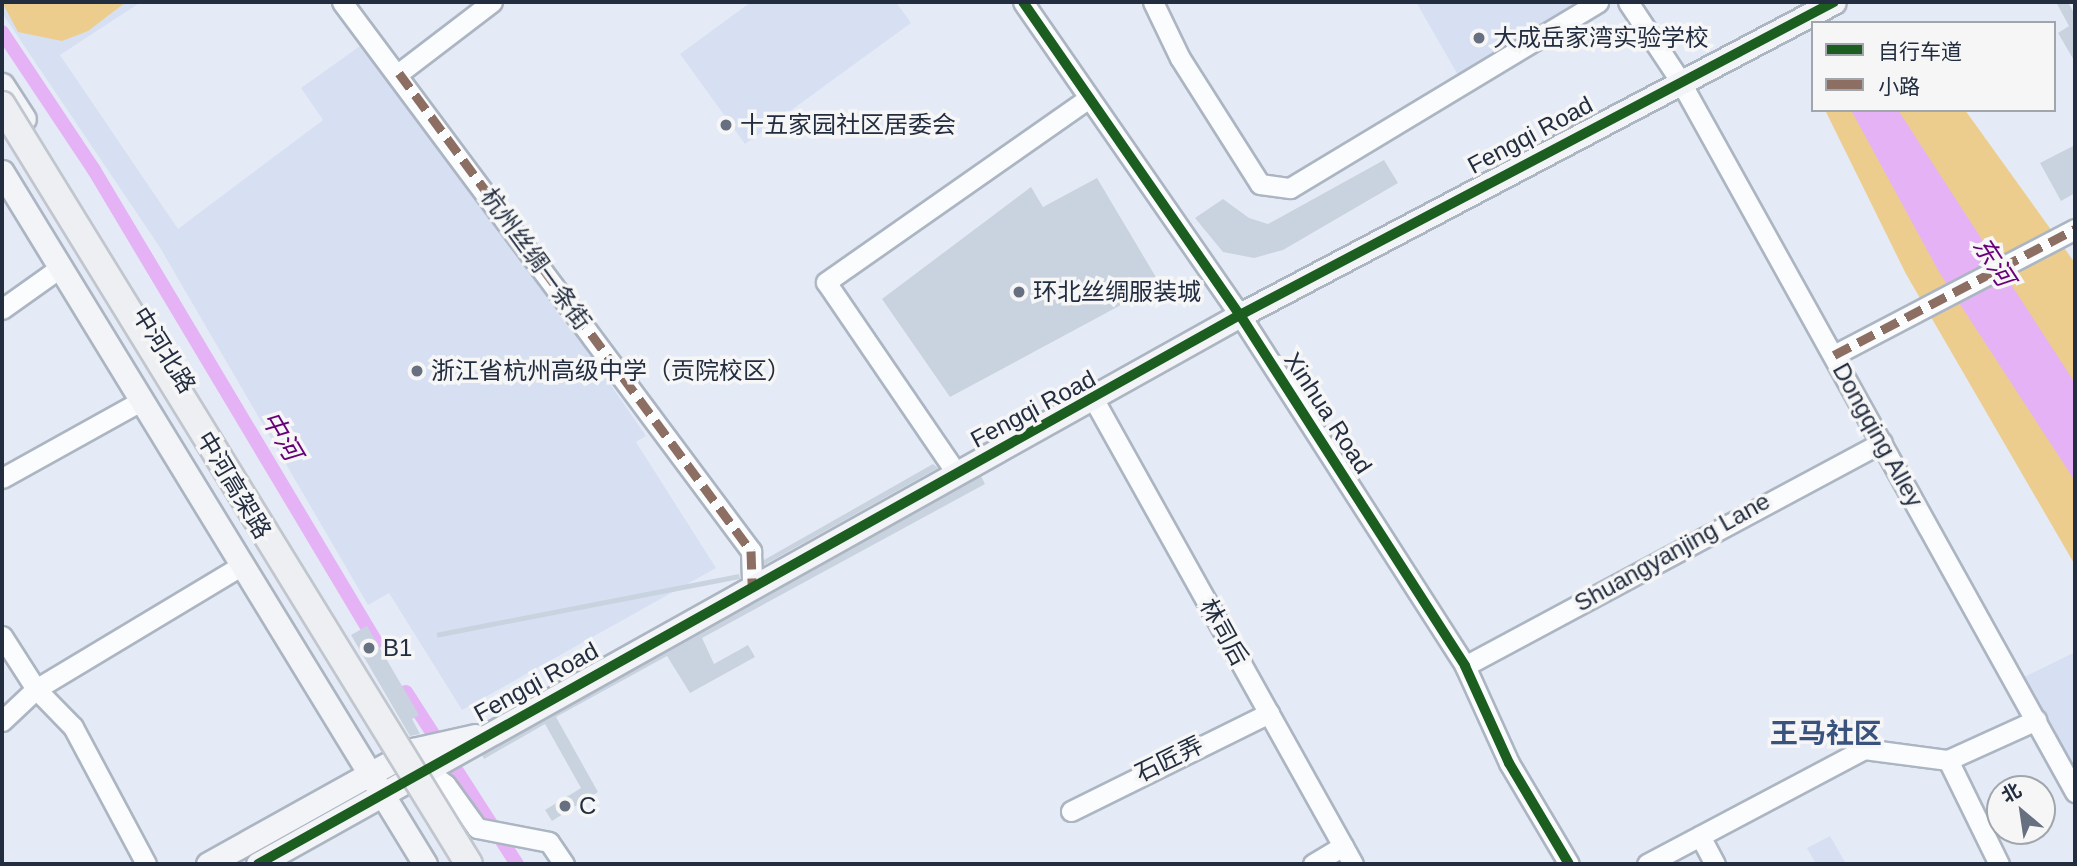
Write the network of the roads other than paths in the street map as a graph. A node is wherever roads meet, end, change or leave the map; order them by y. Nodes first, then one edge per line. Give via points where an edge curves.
1 (342, 2) edge
2 (492, 2) edge
3 (1023, 2) edge
4 (1153, 2) edge
5 (1598, 2) edge
6 (1628, 2) edge
7 (1834, 2) edge
8 (399, 74) junction
9 (1679, 79) junction
10 (2, 85) edge
11 (1089, 97) junction
12 (2, 105) edge
13 (2, 135) edge
14 (2, 172) edge
15 (2075, 229) edge
16 (61, 267) junction
17 (2, 309) edge
18 (1240, 316) junction
19 (1834, 355) junction
20 (1094, 400) junction
21 (141, 401) junction
22 (1882, 442) junction
23 (957, 474) junction
24 (2, 478) edge
25 (240, 566) junction
26 (752, 586) junction
27 (2, 636) edge
28 (1465, 666) junction
29 (36, 689) junction
30 (1269, 713) junction
31 (2036, 720) junction
32 (2, 721) edge
33 (434, 752) junction
34 (1948, 760) junction
35 (366, 775) junction
36 (2075, 792) edge
37 (379, 797) junction
38 (1071, 811) dead end
39 (1700, 836) junction
40 (1343, 846) junction
41 (146, 864) edge
42 (208, 864) edge
43 (258, 864) edge
44 (425, 864) edge
45 (448, 864) edge
46 (469, 864) edge
47 (482, 864) edge
48 (564, 864) edge
49 (1313, 864) edge
50 (1353, 864) edge
51 (1569, 864) edge
52 (1647, 864) edge
53 (1715, 864) edge
54 (1999, 864) edge

1 - 8 street, 杭州丝绸一条街
2 - 8 street
3 - 11 street, Xinhua Road
4 - 5 street via 1180,58 1260,184 1290,188
6 - 9 street, Dongqing Alley
7 - 9 main road, Fengqi Road
8 - 26 street, 杭州丝绸一条街 via 751,551
9 - 18 main road, Fengqi Road
9 - 19 street, Dongqing Alley
10 - 33 main road, 中河北路
11 - 18 street, Xinhua Road
11 - 23 street via 825,282
12 - 46 highway, 中河高架路, bridge
13 - 45 highway, 中河高架路
14 - 16 main road, 中河北路
15 - 19 street via 1947,300
16 - 17 street
16 - 21 main road, 中河北路
18 - 20 main road, Fengqi Road
18 - 28 street, Xinhua Road
19 - 22 street, Dongqing Alley
20 - 23 main road, Fengqi Road
20 - 30 street, 林司后
21 - 24 street
21 - 25 main road, 中河北路
22 - 28 street, Shuangyanjing Lane
22 - 31 street, Dongqing Alley
23 - 26 main road, Fengqi Road
25 - 29 street
25 - 35 main road, 中河北路
26 - 33 main road, Fengqi Road via 485,735
27 - 29 street
28 - 51 street, Xinhua Road via 1509,763
29 - 32 street
29 - 41 street via 73,727
30 - 38 street, 石匠弄
30 - 40 street, 林司后
31 - 34 street
31 - 36 street, Dongqing Alley
33 - 35 main road
33 - 37 main road, Fengqi Road
33 - 47 main road, 中河北路
33 - 48 street via 446,785 486,834 549,842
34 - 39 street via 1864,749
34 - 54 street
35 - 37 main road, 中河北路
35 - 42 main road
37 - 43 main road, Fengqi Road
37 - 44 main road, 中河北路
39 - 52 street
39 - 53 street
40 - 49 street
40 - 50 street, 林司后

